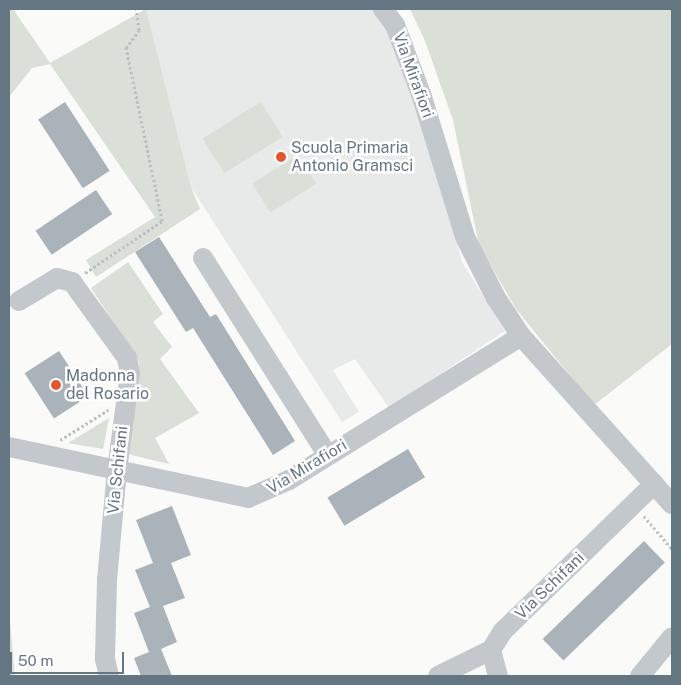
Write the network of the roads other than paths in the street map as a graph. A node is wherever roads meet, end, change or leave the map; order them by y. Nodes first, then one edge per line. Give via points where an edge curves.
1 (383, 9) edge
2 (203, 258) dead end
3 (19, 301) dead end
4 (521, 336) junction
5 (9, 446) edge
6 (327, 454) junction
7 (116, 470) junction
8 (666, 492) edge
9 (672, 637) edge
10 (491, 650) junction
11 (109, 676) edge
12 (438, 676) edge
13 (498, 676) edge
14 (640, 676) edge

1 - 4 street, Via Mirafiori via 395,26 422,97 465,237 496,298
2 - 6 street
3 - 7 street, Via Schifani via 57,278 72,282 127,358 130,373
4 - 6 street, Via Mirafiori
4 - 8 street, Via Mirafiori
5 - 7 street, Via Mirafiori
6 - 7 street, Via Mirafiori via 280,484 248,498
7 - 11 street, Via Schifani via 107,590 105,659
8 - 10 street, Via Schifani via 634,504 503,631
9 - 14 street
10 - 12 street
10 - 13 street

